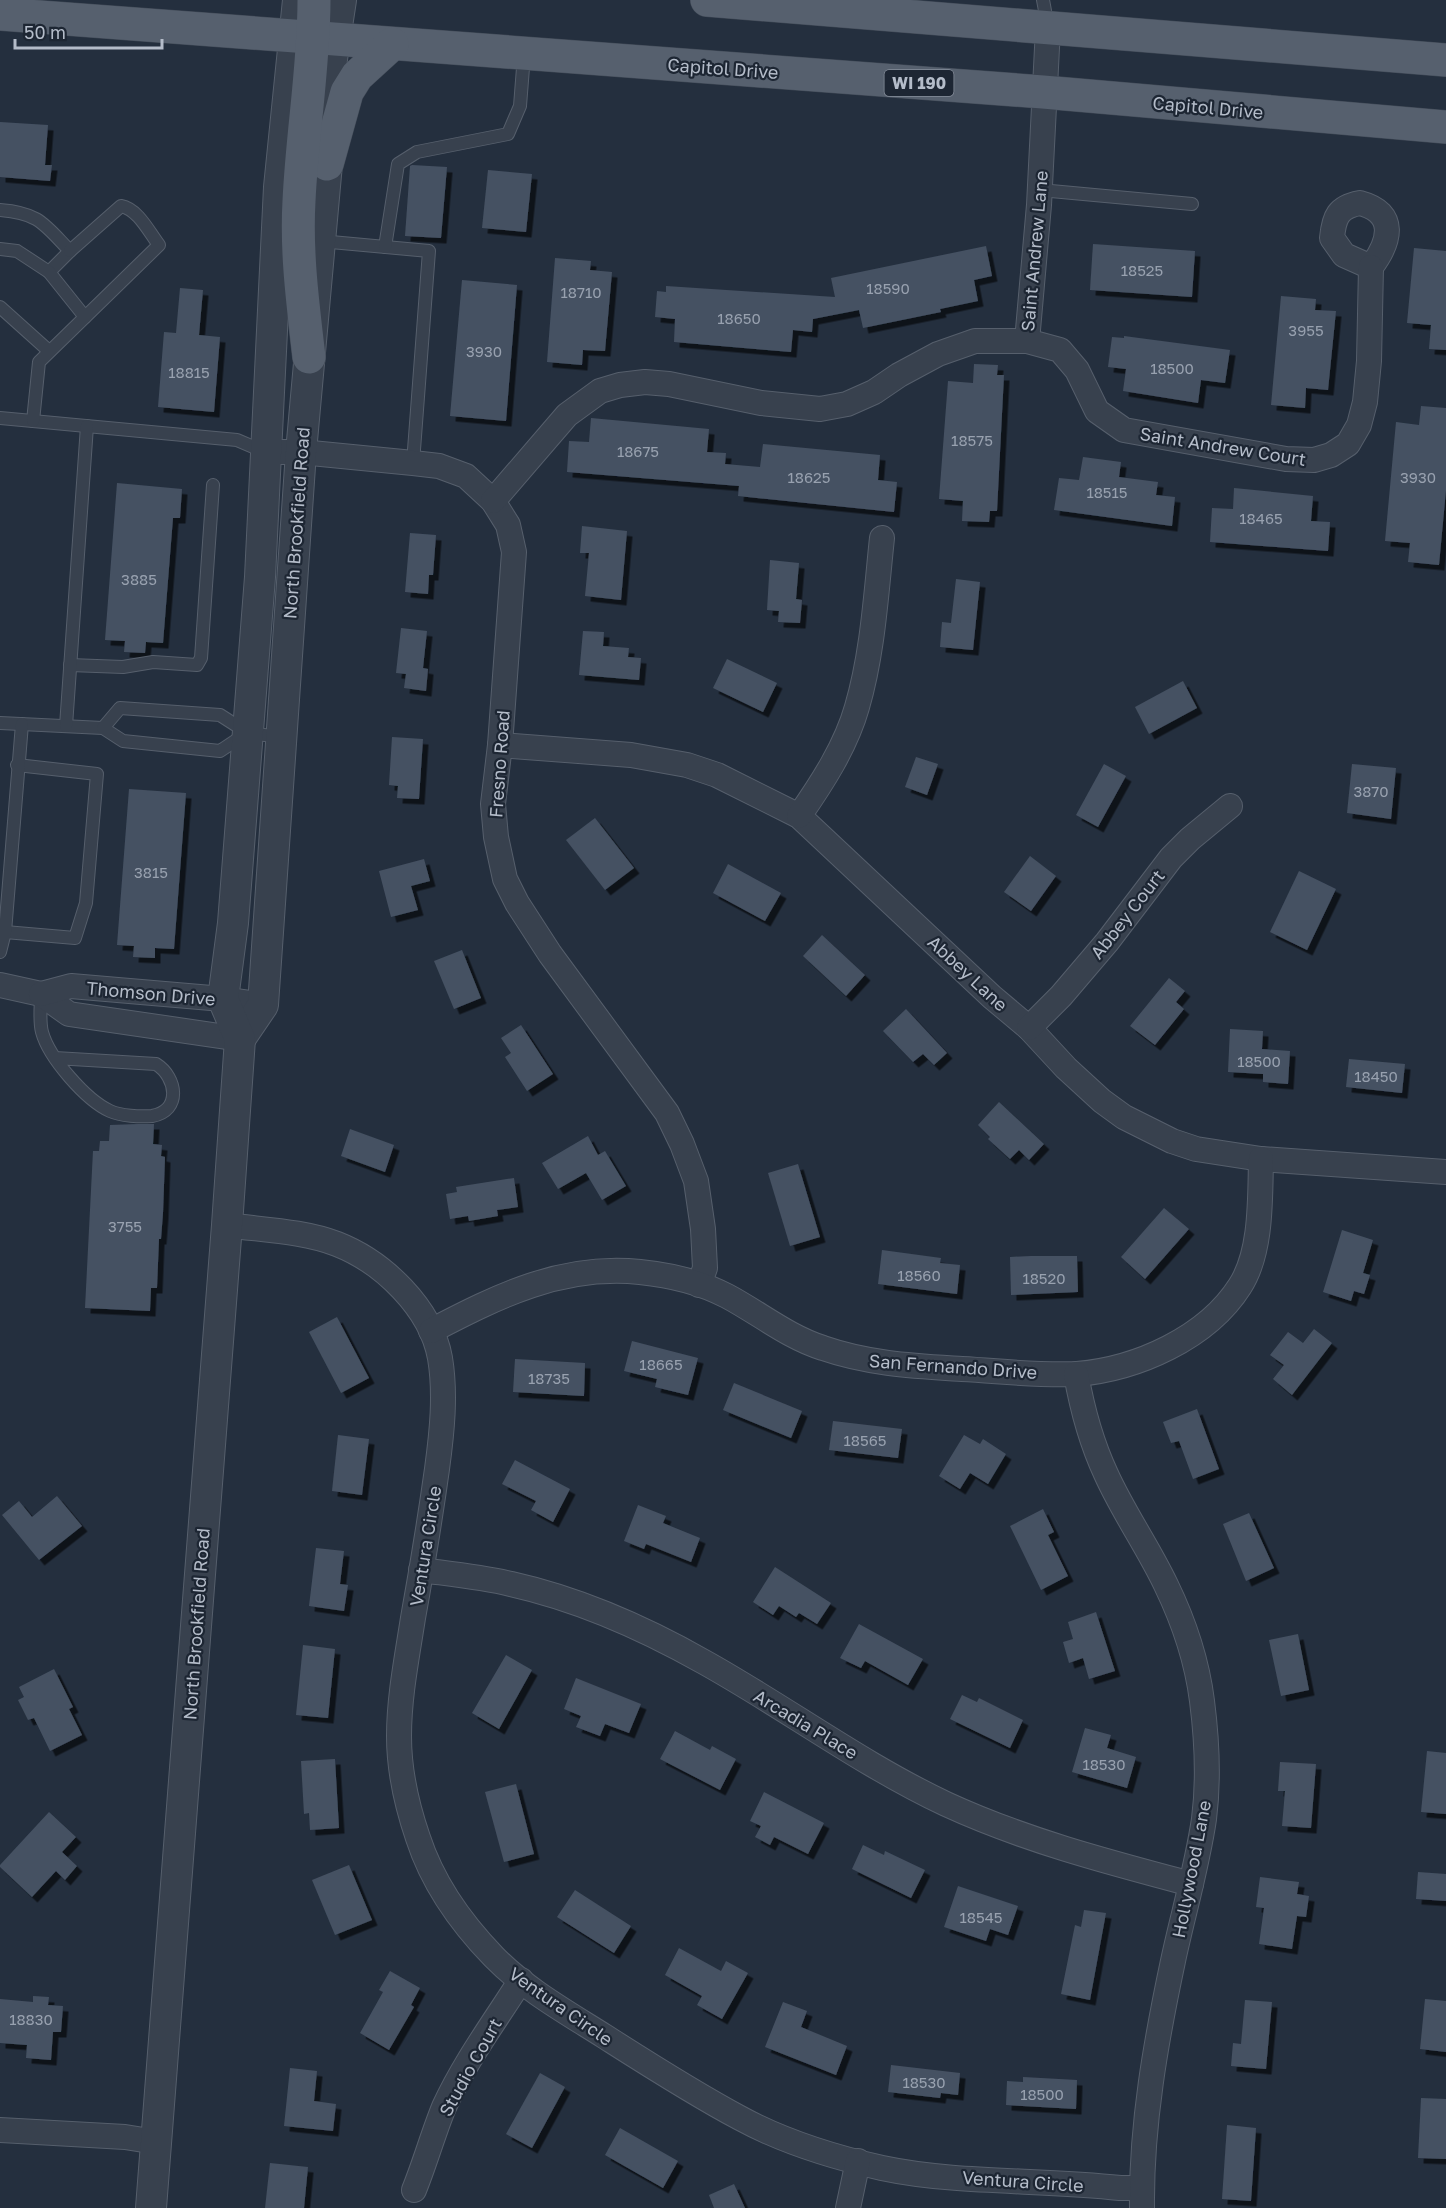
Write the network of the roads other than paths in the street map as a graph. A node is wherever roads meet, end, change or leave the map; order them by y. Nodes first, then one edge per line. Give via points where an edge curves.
1 (298, 0) edge
2 (314, 0) edge
3 (328, 0) edge
4 (341, 0) edge
5 (707, 0) edge
6 (755, 2) edge
7 (0, 14) edge
8 (1045, 14) edge
9 (313, 37) junction
10 (392, 44) junction
11 (524, 53) junction
12 (1446, 60) edge
13 (1043, 92) junction
14 (1446, 127) edge
15 (327, 164) junction
16 (1040, 190) junction
17 (1192, 204) dead end
18 (0, 210) edge
19 (320, 241) junction
20 (385, 247) junction
21 (0, 249) edge
22 (70, 251) junction
23 (1371, 267) dead end
24 (49, 272) junction
25 (0, 307) edge
26 (85, 317) junction
27 (1027, 340) junction
28 (49, 351) junction
29 (309, 357) junction
30 (0, 418) edge
31 (33, 422) junction
32 (87, 426) junction
33 (266, 452) junction
34 (301, 452) junction
35 (413, 463) junction
36 (213, 485) dead end
37 (493, 501) junction
38 (882, 538) dead end
39 (70, 665) junction
40 (0, 723) edge
41 (22, 724) junction
42 (66, 726) junction
43 (103, 728) junction
44 (248, 733) junction
45 (281, 737) junction
46 (500, 745) junction
47 (17, 765) junction
48 (1230, 806) dead end
49 (800, 816) junction
50 (5, 932) junction
51 (0, 952) edge
52 (0, 985) edge
53 (40, 994) junction
54 (223, 999) junction
55 (263, 1005) junction
56 (1029, 1028) junction
57 (240, 1039) junction
58 (55, 1058) junction
59 (1262, 1159) junction
60 (1446, 1172) edge
61 (228, 1225) junction
62 (699, 1285) junction
63 (431, 1331) junction
64 (1076, 1374) junction
65 (421, 1570) junction
66 (1191, 1884) junction
67 (521, 1980) junction
68 (0, 2130) edge
69 (156, 2142) junction
70 (858, 2161) junction
71 (414, 2190) dead end
72 (1142, 2198) edge
73 (151, 2208) edge
74 (848, 2208) edge

1 - 9 street, North Brookfield Road
2 - 9 main road
3 - 9 main road via 328,26
4 - 9 street, North Brookfield Road
5 - 6 main road
6 - 8 main road via 873,14
7 - 9 main road, Capitol Drive / WI 190
8 - 12 main road via 1312,48
8 - 13 street, Saint Andrew Lane
9 - 10 main road, Capitol Drive / WI 190
9 - 15 street, North Brookfield Road via 330,72
9 - 29 main road via 299,203 300,276
9 - 33 street, North Brookfield Road via 279,187
10 - 11 main road, Capitol Drive / WI 190
10 - 15 main road via 357,76 347,92
11 - 13 main road, Capitol Drive / WI 190
11 - 20 lane via 520,106 507,134 417,152 398,164
13 - 14 main road, Capitol Drive / WI 190
13 - 16 street, Saint Andrew Lane
15 - 19 street, North Brookfield Road
16 - 17 lane
16 - 27 street, Saint Andrew Lane
18 - 22 lane via 33,216
19 - 20 lane
19 - 29 street, North Brookfield Road
20 - 35 lane via 429,251
21 - 24 lane via 17,250
22 - 24 lane
22 - 26 lane via 121,206 134,212 159,245
23 - 27 street, Saint Andrew Court via 1369,361 1359,426 1348,444 1314,460 1286,459 1124,430 1097,411 1077,370 1060,350
24 - 26 lane
25 - 28 lane
26 - 28 lane
27 - 37 street, Saint Andrew Lane via 975,341 938,354 848,404 820,409 761,404 645,382 600,391 567,415
28 - 31 lane via 39,362
29 - 34 street, North Brookfield Road
30 - 31 lane
31 - 32 lane
32 - 33 lane via 237,440
32 - 39 lane
33 - 34 street, Fresno Road
33 - 44 street, North Brookfield Road
34 - 35 street, Fresno Road
34 - 45 street, North Brookfield Road
35 - 37 street, Fresno Road via 439,466 466,476
36 - 39 lane via 201,658 197,665
37 - 46 street, Fresno Road via 508,525 514,552
38 - 49 street via 867,667 857,708 845,740
39 - 42 lane
40 - 41 lane
41 - 42 lane
41 - 47 lane
42 - 43 lane
43 - 44 lane via 123,741 220,751
43 - 44 lane via 120,708 220,715
44 - 45 lane
44 - 54 street, North Brookfield Road
45 - 55 street, North Brookfield Road
46 - 49 street, Abbey Lane via 631,755 687,765 717,775
46 - 62 street, Fresno Road via 493,804 495,837 505,879 550,954 667,1113 682,1144 696,1181 704,1229 705,1268
47 - 50 lane
47 - 50 lane via 98,774 86,903 75,938
48 - 56 street, Abbey Court via 1171,858 1107,942
49 - 56 street, Abbey Lane
50 - 51 lane
52 - 53 street, Thomson Drive
53 - 54 street, Thomson Drive via 71,986
53 - 57 street, Thomson Drive via 69,1014
53 - 58 lane via 41,1031
54 - 55 street, Thomson Drive
54 - 57 street, North Brookfield Road
55 - 57 street
56 - 59 street, Abbey Lane via 1073,1075 1132,1122 1196,1149
57 - 61 street, North Brookfield Road
58 - 58 lane via 86,1095 112,1113 153,1116 171,1102 171,1078 156,1064
59 - 60 street, Abbey Lane
59 - 64 street, San Fernando Drive via 1257,1233 1249,1265 1234,1293 1202,1328 1179,1343 1124,1364
61 - 63 street, Ventura Circle via 340,1245 381,1269 405,1291
61 - 69 street, North Brookfield Road
62 - 63 street, San Fernando Drive via 639,1272 578,1272 523,1287
62 - 64 street, San Fernando Drive via 727,1296 799,1338 843,1355 897,1365
63 - 65 street, Ventura Circle via 440,1357 443,1405
64 - 66 street, Hollywood Lane via 1088,1426 1105,1472 1166,1584 1192,1649 1207,1754 1204,1819
65 - 66 street, Arcadia Place via 511,1584 605,1614 703,1661 822,1735 946,1804 1093,1858
65 - 67 street, Ventura Circle via 400,1712 404,1789 417,1837 441,1893 496,1960
66 - 72 street, Hollywood Lane via 1152,2076
67 - 70 street, Ventura Circle via 641,2060 741,2119 824,2154
67 - 71 street, Studio Court via 444,2108
68 - 69 street
69 - 73 street, North Brookfield Road
70 - 72 street, Ventura Circle via 931,2174 1120,2188
70 - 74 street

